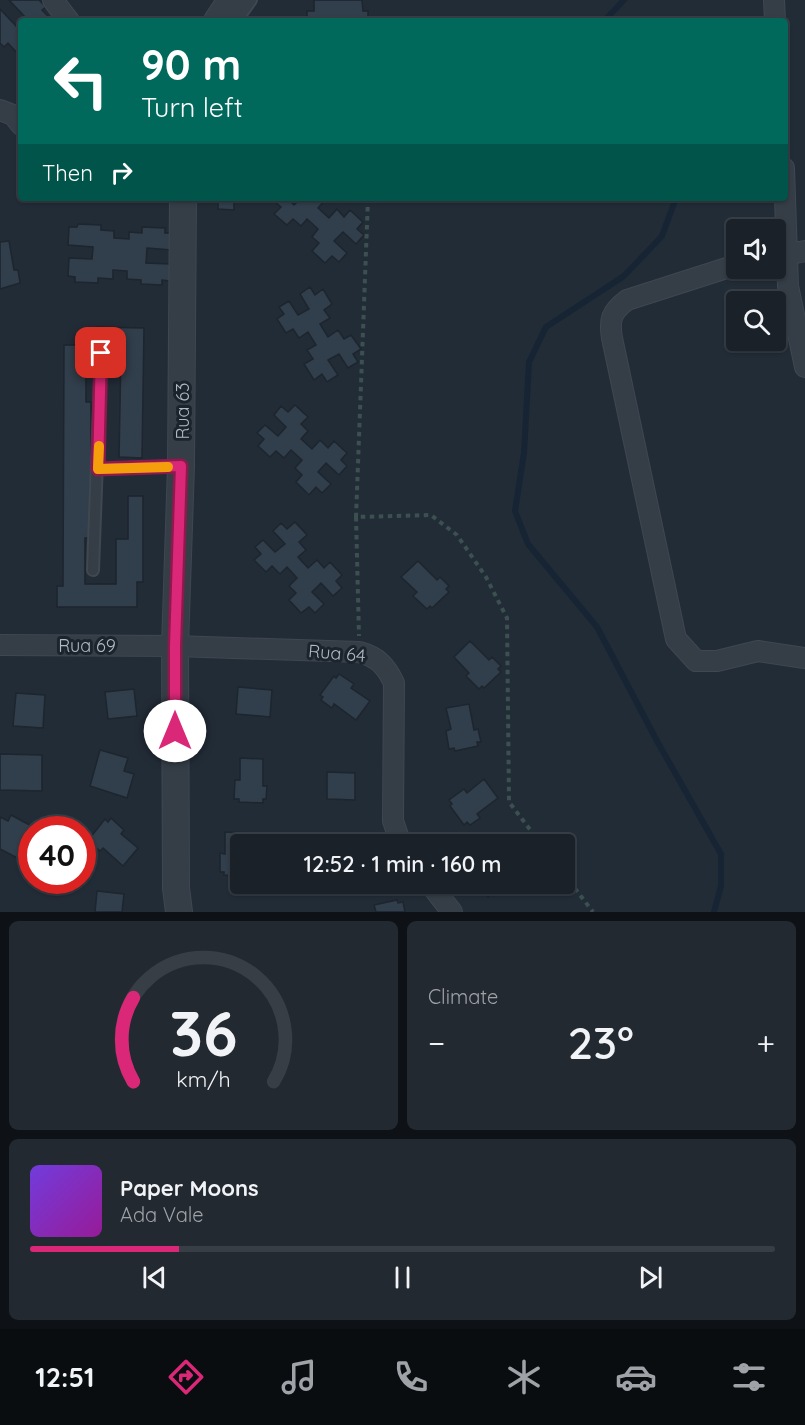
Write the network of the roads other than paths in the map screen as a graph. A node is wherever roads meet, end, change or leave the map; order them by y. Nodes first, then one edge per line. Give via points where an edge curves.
1 (53, 0) edge
2 (231, 0) edge
3 (251, 0) edge
4 (774, 0) edge
5 (67, 18) edge
6 (219, 18) edge
7 (238, 18) edge
8 (775, 18) edge
9 (0, 110) edge
10 (18, 121) edge
11 (183, 201) edge
12 (786, 201) edge
13 (789, 254) edge
14 (726, 268) edge
15 (101, 353) dead end
16 (805, 367) edge
17 (181, 466) junction
18 (98, 469) junction
19 (93, 570) dead end
20 (0, 645) edge
21 (175, 646) junction
22 (805, 658) edge
23 (398, 834) edge
24 (438, 894) edge
25 (179, 912) edge
26 (452, 912) edge

1 - 5 street
2 - 6 street
3 - 7 lane
4 - 8 street
9 - 10 street
11 - 17 street, Rua 63
12 - 13 street
13 - 16 street via 788,286
14 - 22 street via 627,300 615,309 609,322 612,339 676,639 696,662 758,651
15 - 18 lane
17 - 18 lane
17 - 21 street, Rua 63
18 - 19 lane
20 - 21 street, Rua 69
21 - 23 street, Rua 64 via 374,655 387,668 394,683 393,821
21 - 25 street, Rua 63
24 - 26 street

